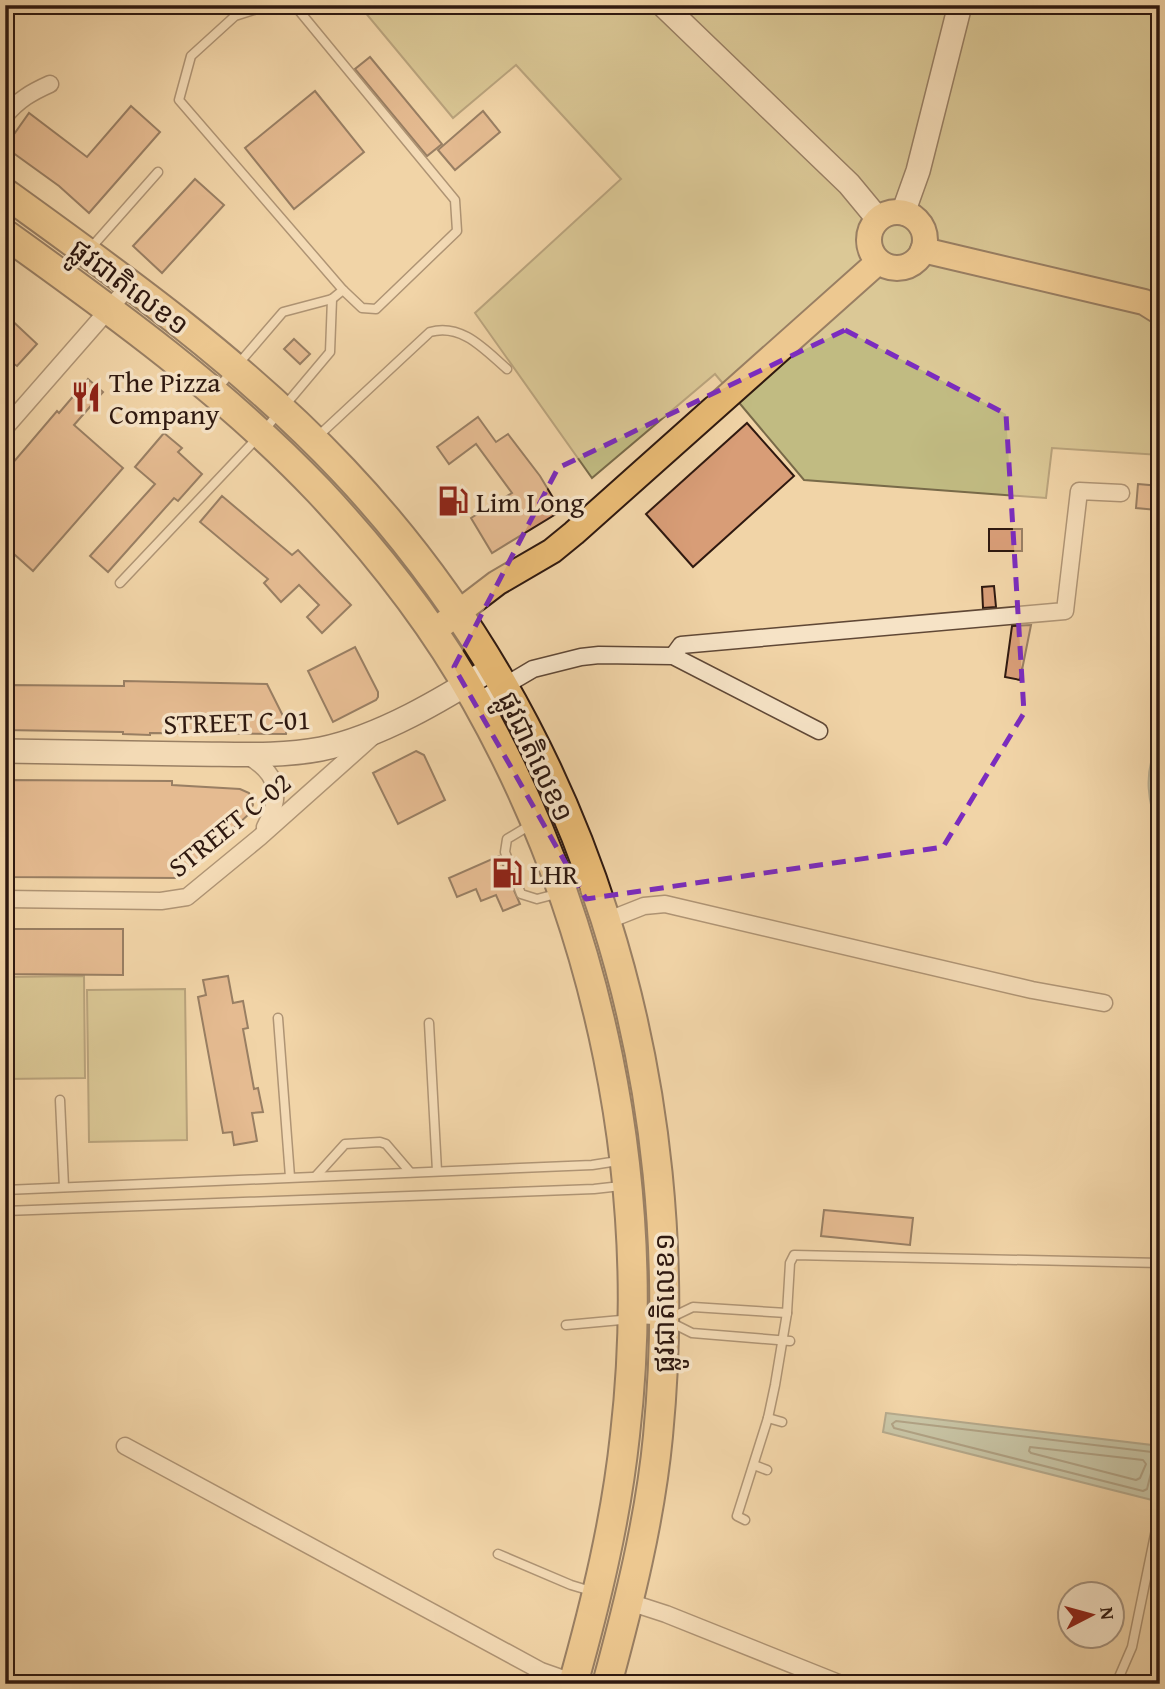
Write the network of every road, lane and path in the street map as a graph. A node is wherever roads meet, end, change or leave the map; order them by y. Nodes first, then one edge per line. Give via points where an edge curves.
1 (269, 5) edge
2 (290, 5) edge
3 (663, 5) edge
4 (960, 5) edge
5 (50, 84) dead end
6 (5, 116) edge
7 (158, 172) dead end
8 (5, 193) edge
9 (903, 213) junction
10 (878, 219) junction
11 (5, 234) edge
12 (923, 250) junction
13 (87, 253) junction
14 (878, 262) junction
15 (130, 285) junction
16 (343, 290) junction
17 (332, 299) junction
18 (1155, 304) edge
19 (109, 310) junction
20 (234, 369) junction
21 (507, 369) dead end
22 (213, 394) junction
23 (282, 410) junction
24 (5, 428) edge
25 (261, 434) junction
26 (314, 440) junction
27 (1121, 493) dead end
28 (120, 583) dead end
29 (458, 612) junction
30 (433, 632) junction
31 (673, 656) junction
32 (499, 676) junction
33 (472, 693) junction
34 (380, 729) junction
35 (819, 731) dead end
36 (5, 751) edge
37 (246, 754) junction
38 (534, 822) junction
39 (260, 836) junction
40 (562, 892) junction
41 (5, 899) edge
42 (606, 921) junction
43 (1104, 1003) dead end
44 (278, 1018) dead end
45 (429, 1023) dead end
46 (60, 1100) dead end
47 (437, 1171) junction
48 (411, 1172) junction
49 (626, 1172) junction
50 (316, 1176) junction
51 (290, 1177) junction
52 (64, 1187) junction
53 (5, 1189) edge
54 (5, 1211) edge
55 (1160, 1263) edge
56 (787, 1313) junction
57 (632, 1319) junction
58 (665, 1320) junction
59 (566, 1325) dead end
60 (787, 1340) junction
61 (775, 1385) junction
62 (786, 1386) dead end
63 (768, 1418) junction
64 (782, 1422) dead end
65 (125, 1446) dead end
66 (754, 1465) junction
67 (767, 1470) dead end
68 (1160, 1510) edge
69 (746, 1520) dead end
70 (498, 1554) dead end
71 (598, 1592) junction
72 (629, 1602) junction
73 (575, 1683) edge
74 (607, 1684) edge
75 (841, 1684) edge
76 (1116, 1684) edge

1 - 16 lane via 235,16 191,56 179,100
2 - 16 lane via 456,200 457,231 376,309 362,308
3 - 10 street via 849,184
4 - 9 street
5 - 6 street via 16,103
7 - 13 lane
8 - 13 highway, ផ្លូវជាតិលេខ១
9 - 10 main road
9 - 12 main road via 923,231
10 - 14 main road via 869,243
11 - 19 highway, ផ្លូវជាតិលេខ១
12 - 14 main road via 903,268
12 - 18 main road
13 - 15 highway, ផ្លូវជាតិលេខ១
14 - 29 main road via 574,533
15 - 19 street
15 - 20 highway, ផ្លូវជាតិលេខ១
16 - 17 lane
17 - 20 lane via 283,312
17 - 23 lane via 330,352
19 - 22 highway, ផ្លូវជាតិលេខ១
19 - 24 street
20 - 22 lane
20 - 23 highway, ផ្លូវជាតិលេខ១
21 - 26 lane via 454,331 430,332
22 - 25 highway, ផ្លូវជាតិលេខ១
23 - 25 lane
23 - 26 highway, ផ្លូវជាតិលេខ១
25 - 28 lane
25 - 30 highway, ផ្លូវជាតិលេខ១ via 363,542
26 - 29 highway, ផ្លូវជាតិលេខ១ via 388,521
27 - 31 street via 1079,491 1065,611 681,645
29 - 30 main road
29 - 32 highway, ផ្លូវជាតិលេខ១
30 - 33 highway, ផ្លូវជាតិលេខ១
31 - 32 street via 581,657
31 - 35 street
32 - 33 street, STREET C-01
32 - 42 highway, ផ្លូវជាតិលេខ១ via 564,810
33 - 34 street, STREET C-01
33 - 38 highway, ផ្លូវជាតិលេខ១
34 - 37 street, STREET C-01 via 321,749
34 - 39 street, STREET C-02
36 - 37 street, STREET C-01
37 - 39 street via 264,765 277,796
38 - 40 highway, ផ្លូវជាតិលេខ១
38 - 40 lane via 507,839 505,852 521,894 537,899
39 - 41 street, STREET C-02 via 187,897 161,901
40 - 49 highway, ផ្លូវជាតិលេខ១ via 606,1042
42 - 43 street via 643,906 665,904
42 - 58 highway, ផ្លូវជាតិលេខ១ via 638,1037 655,1137 664,1227
44 - 51 lane
45 - 47 lane
46 - 52 lane
47 - 48 lane
47 - 49 lane via 592,1165
48 - 50 lane
48 - 50 lane via 380,1142 345,1144
49 - 54 lane via 594,1189
49 - 57 highway, ផ្លូវជាតិលេខ១
50 - 51 lane
51 - 52 lane
52 - 53 lane
55 - 56 lane via 794,1255
56 - 58 lane via 693,1307
56 - 60 lane
57 - 58 lane
57 - 59 lane
57 - 71 highway, ផ្លូវជាតិលេខ១ via 625,1434
58 - 60 lane via 692,1333
58 - 72 highway, ផ្លូវជាតិលេខ១ via 658,1439
60 - 61 lane
61 - 62 lane
61 - 63 lane
63 - 64 lane
63 - 66 lane
65 - 73 street via 541,1671
66 - 67 lane
66 - 69 lane via 737,1516
68 - 76 lane via 1132,1647
70 - 71 lane
71 - 73 highway, ផ្លូវជាតិលេខ១
72 - 74 highway, ផ្លូវជាតិលេខ១
72 - 75 street

